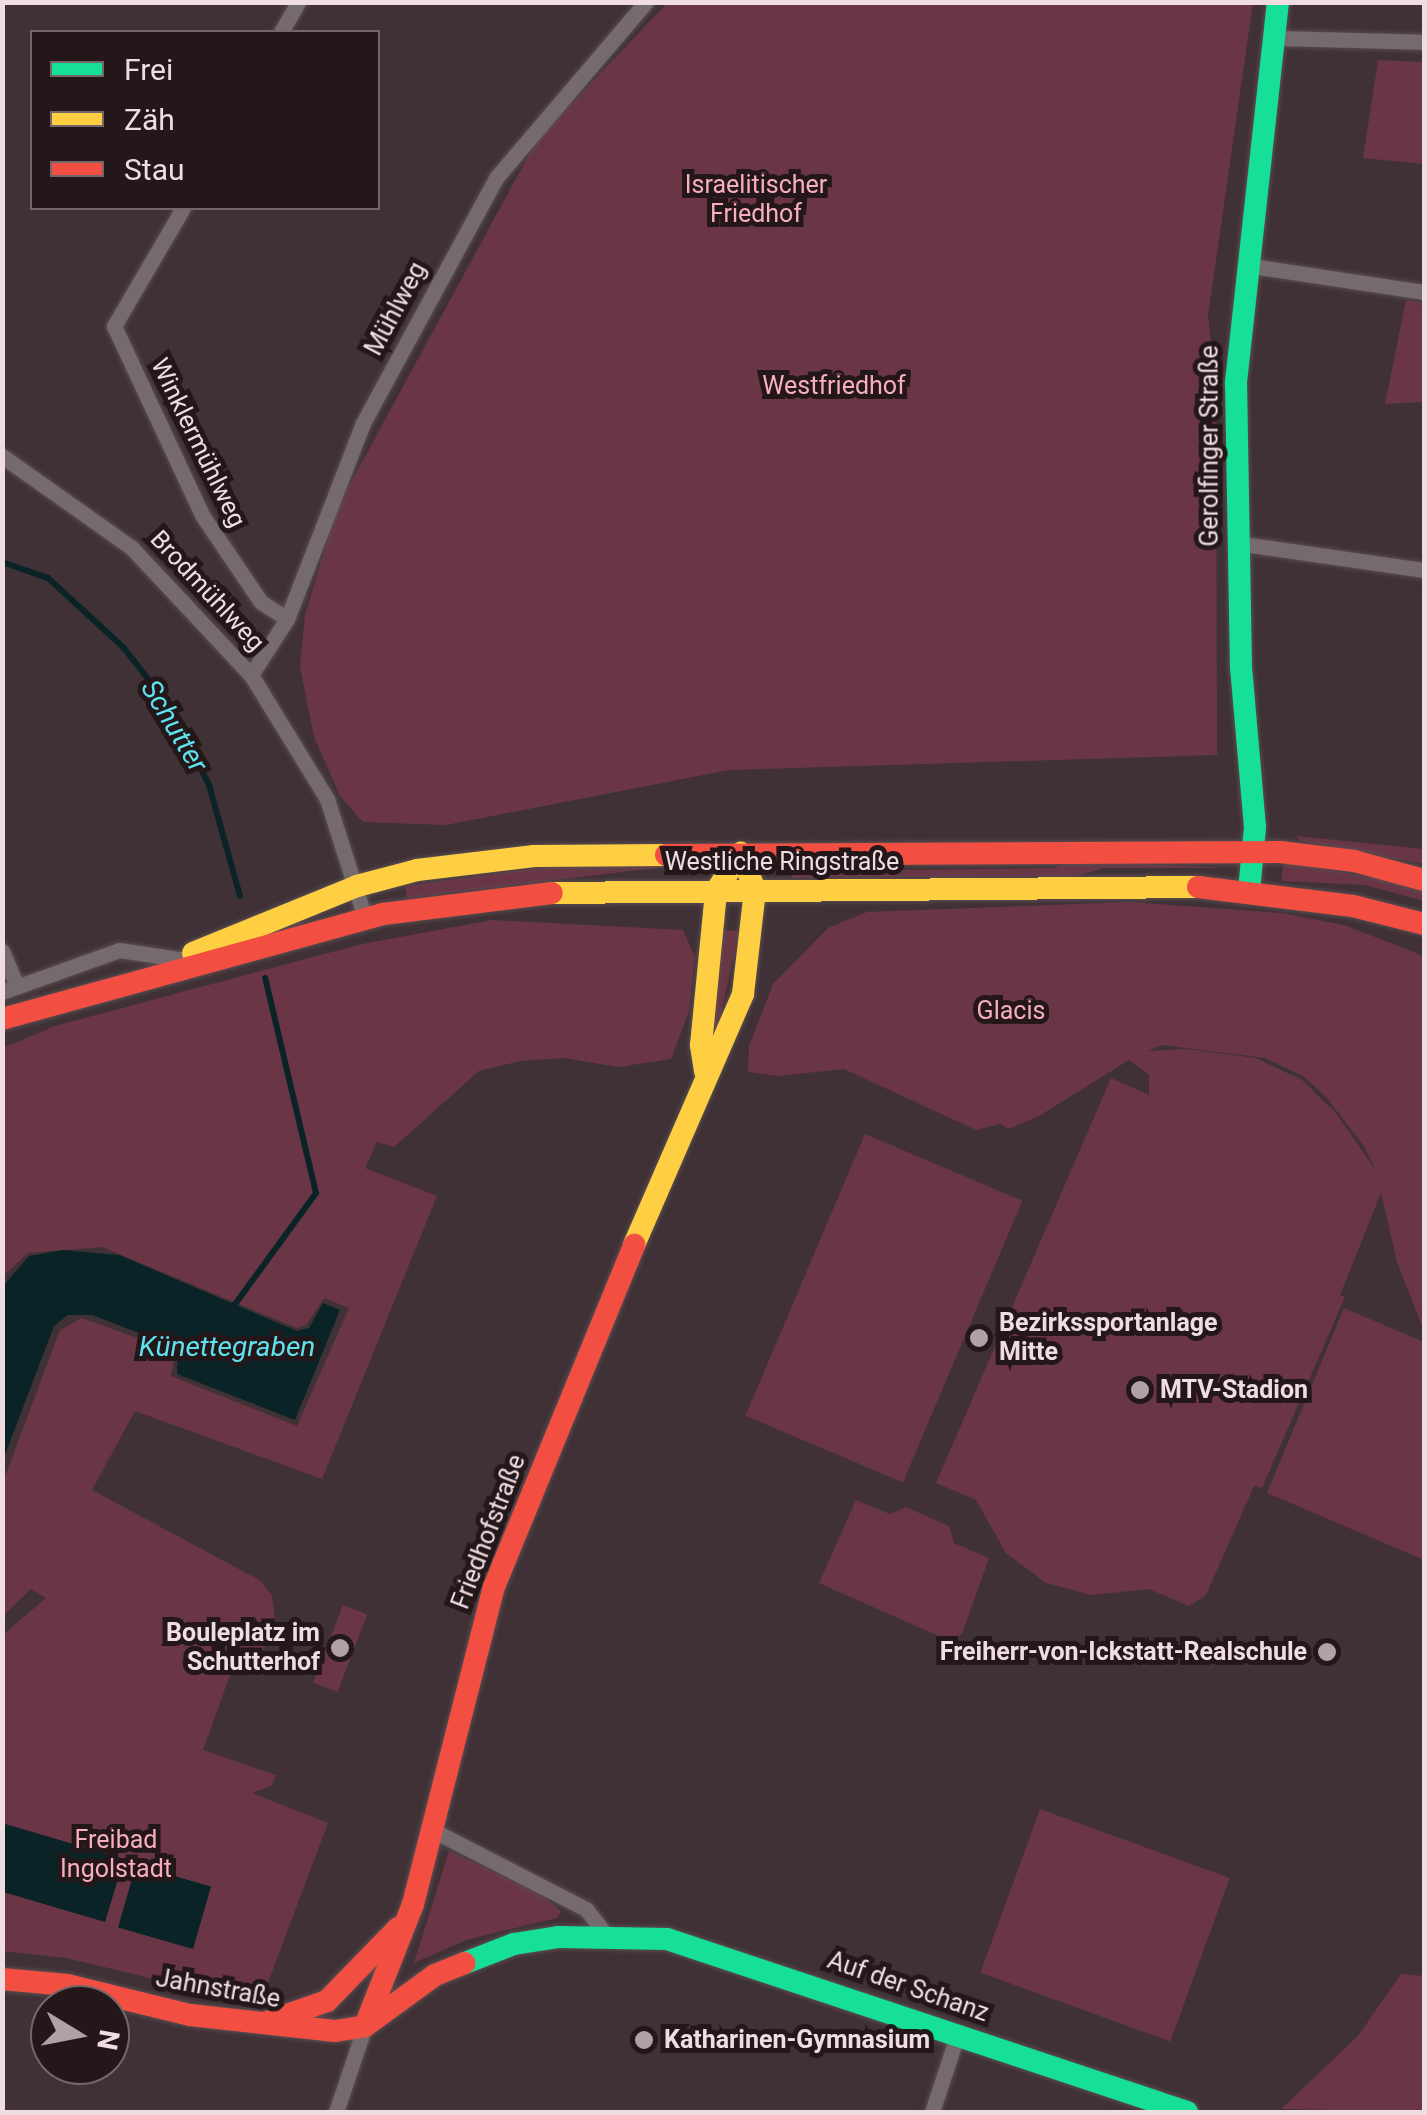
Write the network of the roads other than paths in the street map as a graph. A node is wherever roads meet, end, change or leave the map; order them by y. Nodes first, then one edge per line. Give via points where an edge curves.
1 (298, 2) edge
2 (646, 2) edge
3 (1278, 2) edge
4 (282, 30) edge
5 (1276, 38) junction
6 (1424, 42) edge
7 (182, 210) edge
8 (1244, 265) junction
9 (1424, 292) edge
10 (2, 456) edge
11 (1236, 544) junction
12 (1424, 570) edge
13 (287, 618) junction
14 (251, 675) junction
15 (1254, 851) junction
16 (741, 853) junction
17 (1424, 880) edge
18 (357, 886) junction
19 (756, 890) junction
20 (716, 891) junction
21 (1249, 891) junction
22 (365, 918) junction
23 (1421, 923) edge
24 (2, 951) edge
25 (180, 959) junction
26 (156, 973) junction
27 (10, 989) edge
28 (2, 1020) edge
29 (704, 1071) junction
30 (434, 1831) junction
31 (413, 1904) junction
32 (607, 1936) junction
33 (2, 1980) edge
34 (257, 2024) junction
35 (366, 2026) junction
36 (958, 2033) junction
37 (336, 2112) edge
38 (932, 2112) edge
39 (1187, 2112) edge

1 - 4 street
2 - 13 street, Mühlweg via 496,178 363,423
3 - 5 street, Gerolfinger Straße
5 - 6 street
5 - 8 street, Gerolfinger Straße
7 - 13 street, Winklermühlweg via 114,326 202,515 262,602
8 - 9 street
8 - 11 street, Gerolfinger Straße
10 - 14 street, Brodmühlweg via 132,548
11 - 12 street
11 - 15 street, Gerolfinger Straße
13 - 14 street, Mühlweg
14 - 18 street, Brodmühlweg via 326,799
15 - 16 street, Westliche Ringstraße
15 - 17 street, Westliche Ringstraße via 1354,861
15 - 21 street, Gerolfinger Straße
16 - 18 street, Westliche Ringstraße via 534,856 416,870
16 - 19 street, Friedhofstraße
16 - 20 street, Friedhofstraße
18 - 22 street, Brodmühlweg
18 - 25 street, Westliche Ringstraße
19 - 20 street, Westliche Ringstraße
19 - 21 street, Westliche Ringstraße
19 - 29 street, Friedhofstraße via 743,994
20 - 22 street, Westliche Ringstraße via 530,893
20 - 29 street, Friedhofstraße
21 - 23 street, Westliche Ringstraße
22 - 26 street, Westliche Ringstraße
24 - 27 street
25 - 26 street, Westliche Ringstraße
25 - 27 street via 119,950
26 - 28 street, Westliche Ringstraße
29 - 30 street, Friedhofstraße via 494,1586
30 - 31 street, Friedhofstraße
30 - 32 street via 586,1910
31 - 34 street via 393,1938 327,2002
31 - 35 street, Friedhofstraße
32 - 35 street, Auf der Schanz via 559,1937 470,1958 421,1984
32 - 36 street, Auf der Schanz via 699,1945
33 - 34 street, Jahnstraße via 44,1981
34 - 35 street, Jahnstraße via 312,2031
35 - 37 street
36 - 38 street
36 - 39 street, Auf der Schanz

